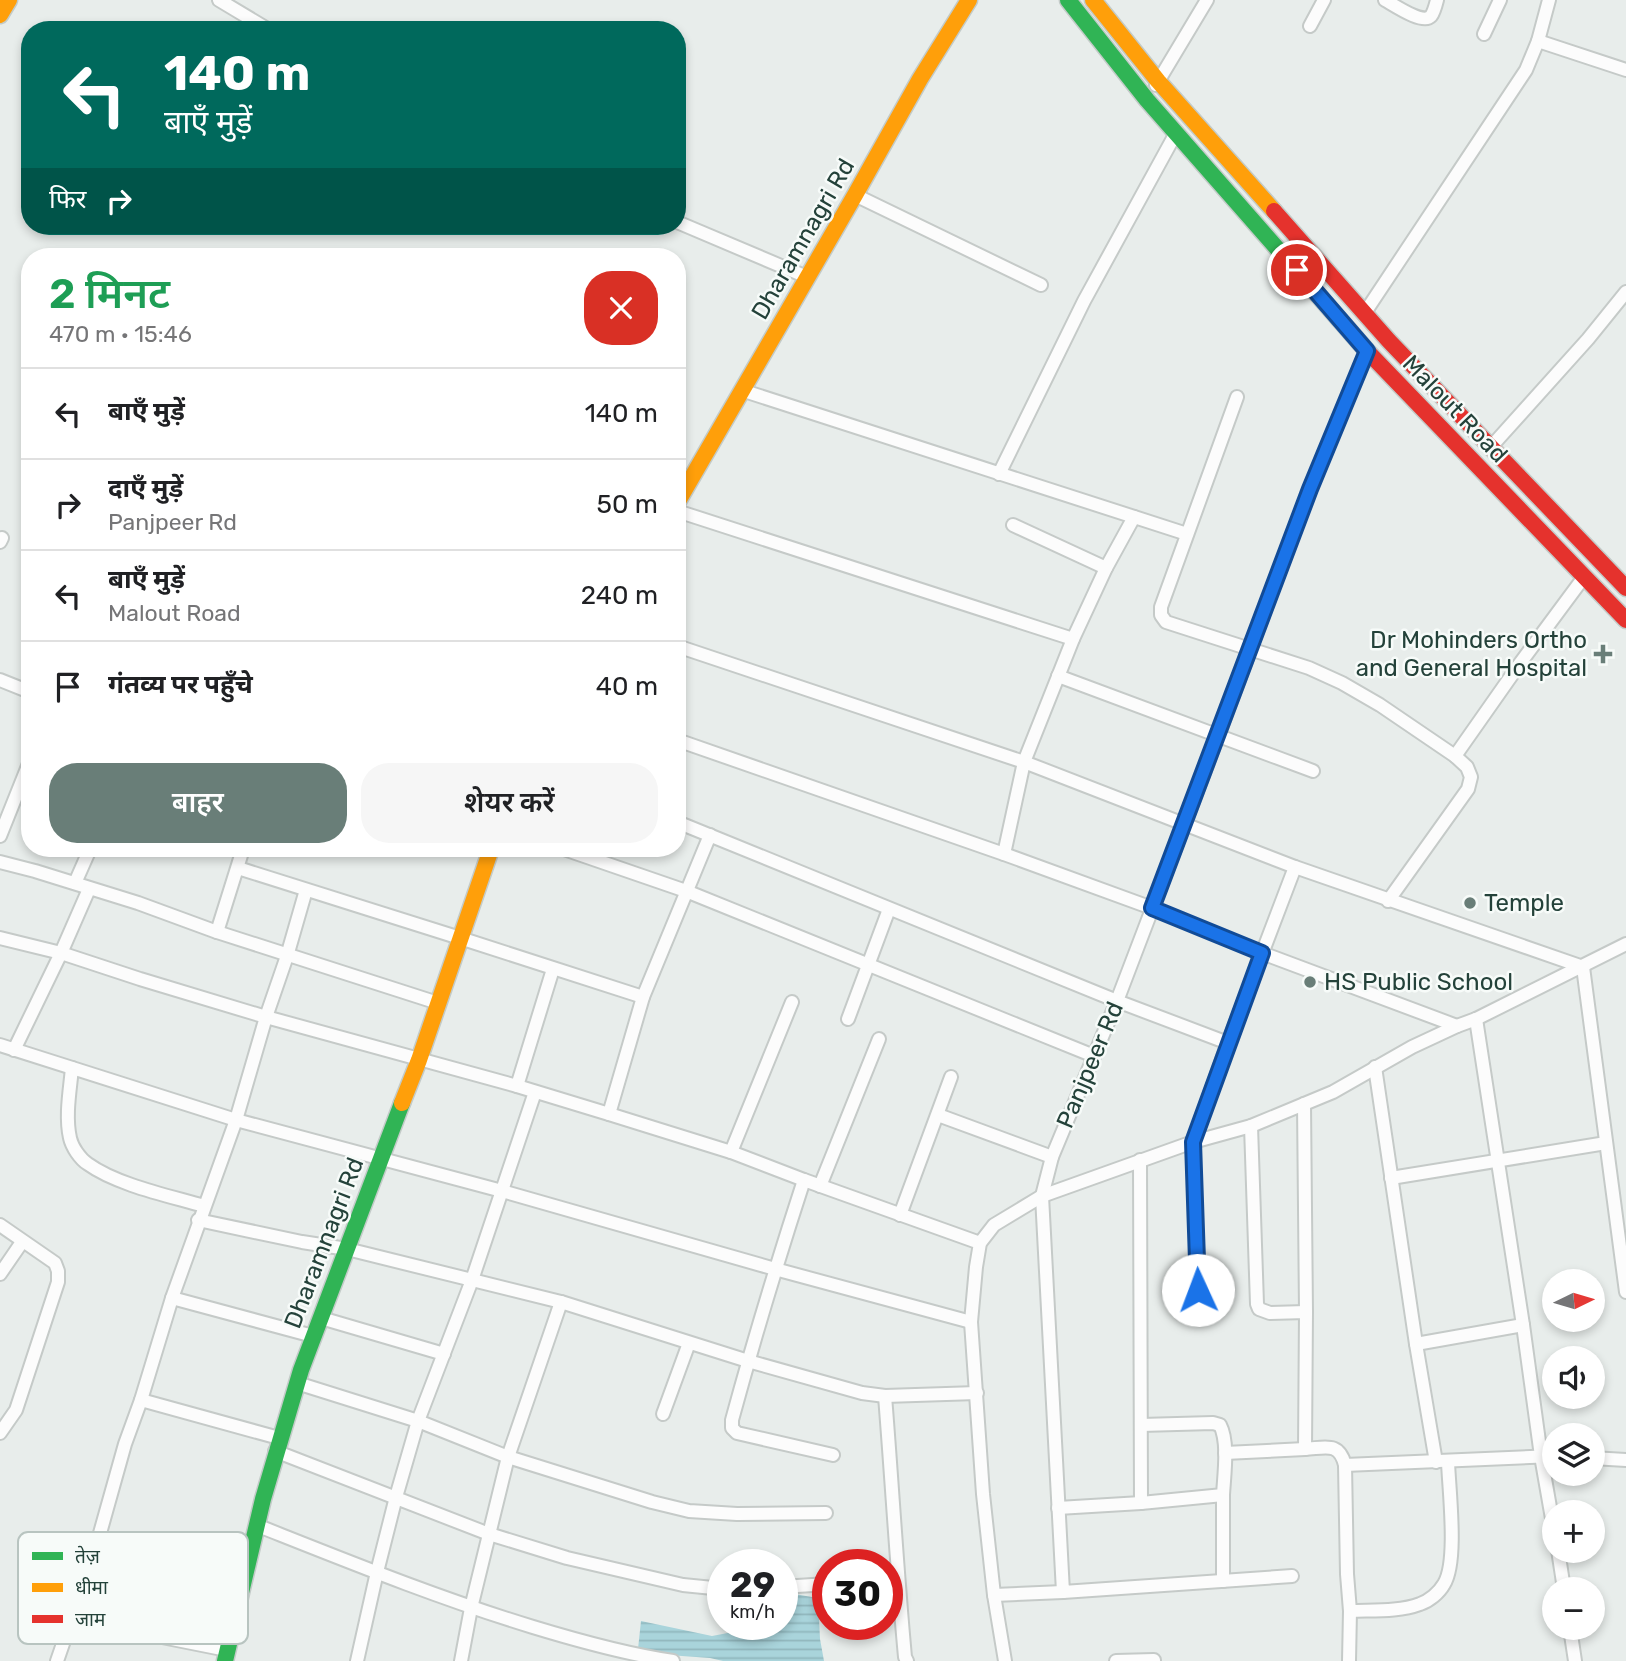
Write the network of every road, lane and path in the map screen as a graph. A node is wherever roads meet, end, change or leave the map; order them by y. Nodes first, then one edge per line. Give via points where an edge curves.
1 (9, 0) edge
2 (219, 0) edge
3 (969, 0) edge
4 (1068, 0) edge
5 (1093, 0) edge
6 (1207, 0) edge
7 (1325, 0) edge
8 (1437, 0) edge
9 (1500, 0) edge
10 (1546, 1) edge
11 (1391, 2) edge
12 (0, 15) edge
13 (254, 21) edge
14 (1310, 26) dead end
15 (1484, 34) dead end
16 (1538, 41) junction
17 (1626, 70) edge
18 (1158, 81) junction
19 (1147, 100) junction
20 (1176, 133) junction
21 (855, 195) junction
22 (686, 226) edge
23 (807, 277) junction
24 (1041, 285) dead end
25 (1626, 292) edge
26 (1364, 314) junction
27 (1367, 351) junction
28 (741, 390) junction
29 (1237, 397) dead end
30 (1490, 448) junction
31 (999, 474) junction
32 (686, 487) edge
33 (686, 514) edge
34 (1134, 517) junction
35 (1013, 525) dead end
36 (1187, 534) junction
37 (1107, 568) junction
38 (1584, 577) junction
39 (1626, 588) edge
40 (1626, 620) edge
41 (1073, 639) junction
42 (686, 649) edge
43 (1251, 649) junction
44 (1058, 676) junction
45 (0, 680) edge
46 (21, 688) edge
47 (1218, 736) junction
48 (686, 743) edge
49 (1455, 756) junction
50 (1024, 762) junction
51 (1313, 771) dead end
52 (21, 784) edge
53 (686, 826) edge
54 (1184, 826) junction
55 (710, 835) junction
56 (0, 836) edge
57 (1004, 854) junction
58 (86, 857) edge
59 (241, 857) edge
60 (484, 857) edge
61 (587, 857) edge
62 (0, 862) edge
63 (1295, 867) junction
64 (238, 868) junction
65 (75, 883) junction
66 (89, 889) junction
67 (306, 890) junction
68 (686, 891) junction
69 (1388, 901) junction
70 (1152, 908) junction
71 (889, 909) junction
72 (216, 932) junction
73 (0, 938) edge
74 (460, 938) junction
75 (1626, 944) edge
76 (61, 953) junction
77 (1262, 953) junction
78 (288, 956) junction
79 (868, 965) junction
80 (1583, 967) junction
81 (553, 969) junction
82 (643, 997) junction
83 (1117, 1001) junction
84 (792, 1002) dead end
85 (438, 1003) junction
86 (266, 1017) junction
87 (1476, 1019) junction
88 (848, 1020) dead end
89 (1457, 1026) junction
90 (879, 1040) dead end
91 (1228, 1043) junction
92 (0, 1045) edge
93 (14, 1050) junction
94 (1094, 1056) junction
95 (419, 1060) junction
96 (72, 1068) junction
97 (1375, 1068) junction
98 (951, 1077) dead end
99 (517, 1086) junction
100 (535, 1092) junction
101 (1304, 1104) junction
102 (609, 1114) junction
103 (938, 1115) junction
104 (236, 1120) junction
105 (1251, 1126) junction
106 (1193, 1142) junction
107 (1606, 1143) junction
108 (731, 1152) junction
109 (1052, 1157) junction
110 (380, 1159) junction
111 (1140, 1160) junction
112 (1499, 1160) junction
113 (1391, 1178) junction
114 (804, 1180) junction
115 (820, 1186) junction
116 (502, 1191) junction
117 (1042, 1196) junction
118 (204, 1206) junction
119 (900, 1214) junction
120 (198, 1220) junction
121 (0, 1225) edge
122 (22, 1242) junction
123 (980, 1243) junction
124 (347, 1249) junction
125 (775, 1269) junction
126 (0, 1274) edge
127 (472, 1280) junction
128 (1198, 1290) dead end
129 (1626, 1292) edge
130 (172, 1298) junction
131 (561, 1302) junction
132 (1306, 1312) junction
133 (321, 1318) junction
134 (971, 1322) junction
135 (1524, 1325) junction
136 (313, 1336) junction
137 (689, 1343) junction
138 (1416, 1344) junction
139 (444, 1354) junction
140 (748, 1361) junction
141 (297, 1383) junction
142 (977, 1393) junction
143 (885, 1396) junction
144 (141, 1400) junction
145 (663, 1414) dead end
146 (418, 1421) junction
147 (1542, 1423) edge
148 (1141, 1425) junction
149 (0, 1433) edge
150 (277, 1445) junction
151 (1305, 1449) junction
152 (1224, 1453) junction
153 (833, 1455) dead end
154 (1542, 1456) edge
155 (509, 1457) junction
156 (1605, 1459) edge
157 (1626, 1460) edge
158 (1442, 1462) junction
159 (1345, 1465) junction
160 (1223, 1495) junction
161 (396, 1497) junction
162 (1141, 1503) junction
163 (1058, 1508) junction
164 (827, 1513) dead end
165 (256, 1525) junction
166 (100, 1532) edge
167 (489, 1534) junction
168 (894, 1549) edge
169 (248, 1560) edge
170 (377, 1572) junction
171 (1292, 1576) dead end
172 (1223, 1581) junction
173 (707, 1588) edge
174 (1063, 1592) junction
175 (994, 1595) junction
176 (471, 1608) junction
177 (1350, 1611) junction
178 (902, 1640) edge
179 (1572, 1640) edge
180 (63, 1644) edge
181 (176, 1644) edge
182 (226, 1656) edge
183 (1154, 1660) edge
184 (57, 1661) edge
185 (357, 1661) edge
186 (461, 1661) edge
187 (673, 1661) edge
188 (907, 1661) edge
189 (1005, 1661) edge
190 (1116, 1661) edge
191 (1349, 1661) edge
192 (1575, 1661) edge

1 - 12 main road
2 - 13 street
3 - 21 main road, Dharamnagri Rd
4 - 19 main road, Malout Road
5 - 18 main road, Malout Road
6 - 18 street
7 - 14 street
8 - 11 street via 1427,19
9 - 15 street
10 - 16 street
16 - 17 street
16 - 26 street via 1526,70
18 - 19 street
18 - 26 main road, Malout Road
19 - 20 main road, Malout Road
20 - 27 main road, Malout Road
20 - 31 street via 1084,301
21 - 23 main road, Dharamnagri Rd
21 - 24 street
22 - 23 street
23 - 28 main road, Dharamnagri Rd
25 - 30 street
26 - 30 main road, Malout Road
27 - 38 main road, Malout Road
27 - 43 street, Panjpeer Rd
28 - 31 street
28 - 32 main road, Dharamnagri Rd
29 - 36 street
30 - 39 main road, Malout Road
31 - 34 street
33 - 41 street
34 - 36 street
34 - 37 street
35 - 37 street
36 - 43 street via 1161,615 1166,622
37 - 41 street
38 - 40 main road, Malout Road
38 - 49 street
41 - 44 street
42 - 50 street
43 - 47 street, Panjpeer Rd
43 - 49 street via 1342,684
44 - 47 street
44 - 50 street
45 - 46 street
47 - 51 street
47 - 54 street, Panjpeer Rd
48 - 57 street
49 - 69 street via 1471,777 1468,789
50 - 54 street
50 - 57 street
52 - 56 street
53 - 55 street
54 - 63 street
54 - 70 street, Panjpeer Rd
55 - 68 street
55 - 71 street
57 - 70 street
58 - 65 street
59 - 64 street
60 - 74 main road, Dharamnagri Rd
61 - 68 street
62 - 65 street
63 - 69 street
63 - 77 street
64 - 67 street
64 - 72 street
65 - 66 street
66 - 72 street
66 - 76 street
67 - 74 street
67 - 78 street
68 - 79 street
68 - 82 street
69 - 80 street
70 - 77 street
70 - 83 street, Panjpeer Rd
71 - 79 street
71 - 83 street
72 - 78 street
73 - 76 street
74 - 81 street
74 - 85 main road, Dharamnagri Rd
75 - 80 street
76 - 86 street
76 - 93 street
77 - 89 street
77 - 91 street
78 - 85 street
78 - 86 street
79 - 88 street
79 - 94 street
80 - 87 street
80 - 107 street
81 - 82 street
81 - 99 street
82 - 102 street
83 - 91 street
83 - 94 street, Panjpeer Rd
84 - 108 street
85 - 95 main road, Dharamnagri Rd
86 - 95 street
86 - 104 street
87 - 89 street
87 - 112 street
89 - 97 street
90 - 115 street
91 - 106 street
92 - 93 street
93 - 96 street
94 - 109 street, Panjpeer Rd
95 - 99 street
95 - 110 main road, Dharamnagri Rd
96 - 104 street
96 - 118 street via 70,1139 87,1164 145,1189
97 - 101 street
97 - 113 street
98 - 103 street
99 - 100 street
100 - 102 street
100 - 116 street
101 - 105 street
101 - 132 street
102 - 108 street
103 - 109 street
103 - 119 street
104 - 110 street
104 - 118 street
105 - 106 street
105 - 132 street via 1257,1304 1270,1313
106 - 111 street
106 - 128 street
107 - 112 street
107 - 129 street
108 - 114 street
109 - 117 street, Panjpeer Rd
110 - 116 street
110 - 124 main road, Dharamnagri Rd
111 - 117 street
111 - 148 street
112 - 113 street
112 - 135 street
113 - 138 street
114 - 115 street
114 - 125 street
115 - 119 street
116 - 125 street
116 - 127 street
117 - 123 street via 994,1225
117 - 163 street, Panjpeer Rd
118 - 120 street
119 - 123 street
120 - 124 street
120 - 130 street
121 - 122 street
122 - 126 street
122 - 149 street via 55,1263 58,1282 16,1410
123 - 134 street
124 - 127 street
124 - 133 main road, Dharamnagri Rd
125 - 134 street
125 - 140 street
127 - 131 street
127 - 139 street
130 - 136 street
130 - 144 street
131 - 137 street
131 - 155 street
132 - 151 street
133 - 136 main road, Dharamnagri Rd
133 - 139 street
134 - 142 street
135 - 138 street
135 - 147 street
136 - 141 main road, Dharamnagri Rd
137 - 140 street
137 - 145 street
138 - 158 street
139 - 146 street
140 - 143 street
140 - 153 street via 732,1428 737,1433
141 - 146 street
141 - 150 main road, Dharamnagri Rd
142 - 143 street
142 - 175 street
143 - 168 street
144 - 150 street
144 - 166 street
146 - 155 street
146 - 161 street
148 - 152 street via 1220,1425
148 - 162 street
150 - 161 street
150 - 165 main road, Dharamnagri Rd
151 - 152 street
151 - 159 street via 1338,1449
152 - 160 street
154 - 158 street
155 - 164 street via 689,1511
155 - 167 street
156 - 157 street
158 - 159 street
158 - 177 street via 1452,1546 1444,1584 1420,1604
159 - 177 street
160 - 162 street
160 - 172 street
161 - 167 street
161 - 170 street
162 - 163 street
163 - 174 street, Panjpeer Rd
165 - 169 main road, Dharamnagri Rd
165 - 170 street
167 - 173 street via 642,1577
167 - 176 street
170 - 176 street
170 - 185 street
171 - 172 street
172 - 174 street
174 - 175 street
175 - 189 street
176 - 186 street
176 - 187 street via 580,1641
177 - 191 street
178 - 188 street
179 - 192 street
180 - 184 street
181 - 182 street
183 - 190 street

